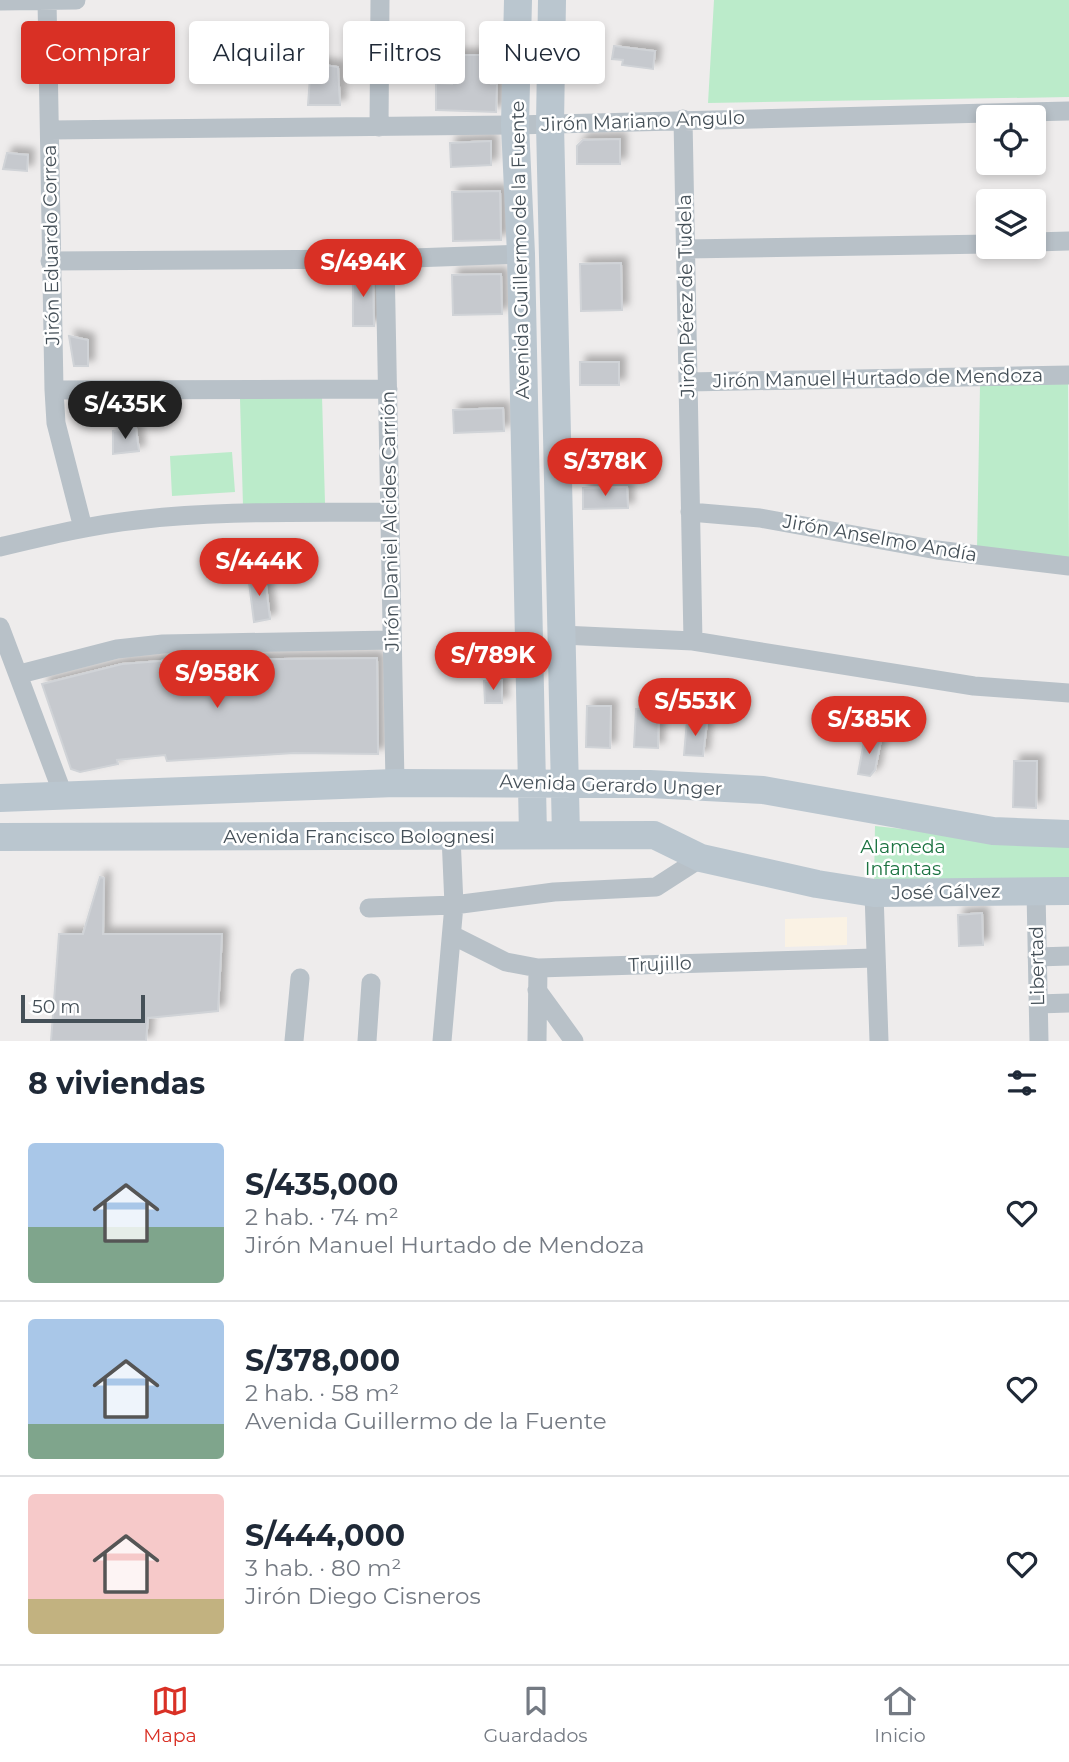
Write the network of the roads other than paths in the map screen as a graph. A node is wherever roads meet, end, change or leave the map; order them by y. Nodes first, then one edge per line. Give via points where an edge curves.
1 (47, 0) edge
2 (76, 0) edge
3 (380, 0) edge
4 (518, 0) edge
5 (552, 0) edge
6 (0, 1) edge
7 (1069, 111) edge
8 (683, 119) junction
9 (550, 124) junction
10 (515, 125) junction
11 (379, 127) junction
12 (50, 130) junction
13 (1046, 242) edge
14 (1069, 242) edge
15 (976, 244) edge
16 (685, 249) junction
17 (521, 254) junction
18 (385, 259) junction
19 (50, 261) junction
20 (1069, 375) edge
21 (688, 382) junction
22 (388, 388) junction
23 (54, 390) junction
24 (390, 512) junction
25 (690, 512) junction
26 (83, 528) junction
27 (0, 547) edge
28 (1069, 566) edge
29 (0, 627) edge
30 (562, 635) junction
31 (392, 640) junction
32 (693, 641) junction
33 (20, 674) junction
34 (1069, 693) edge
35 (532, 782) junction
36 (564, 782) junction
37 (395, 783) junction
38 (150, 792) junction
39 (0, 797) edge
40 (64, 797) junction
41 (1069, 834) edge
42 (64, 835) junction
43 (533, 835) junction
44 (566, 835) junction
45 (654, 835) joint
46 (451, 836) junction
47 (0, 837) edge
48 (701, 858) junction
49 (1036, 891) junction
50 (1069, 891) edge
51 (874, 893) junction
52 (454, 905) junction
53 (369, 908) dead end
54 (452, 935) junction
55 (1069, 956) edge
56 (1037, 957) junction
57 (875, 958) junction
58 (538, 968) junction
59 (300, 978) dead end
60 (371, 983) dead end
61 (537, 990) junction
62 (1069, 1003) edge
63 (1038, 1004) junction
64 (294, 1041) edge
65 (367, 1041) edge
66 (442, 1041) edge
67 (537, 1041) edge
68 (574, 1041) edge
69 (879, 1041) edge
70 (1039, 1041) edge

1 - 2 street
1 - 6 street
1 - 12 street, Jirón Eduardo Correa
3 - 11 street
4 - 10 main road, Avenida Guillermo de la Fuente
5 - 9 main road, Avenida Guillermo de la Fuente
7 - 8 street, Jirón Mariano Angulo
8 - 9 street, Jirón Mariano Angulo
8 - 16 street, Jirón Pérez de Tudela
9 - 10 street, Jirón Mariano Angulo
9 - 30 main road, Avenida Guillermo de la Fuente
10 - 11 street, Jirón Mariano Angulo
10 - 17 main road, Avenida Guillermo de la Fuente
11 - 12 street, Jirón Mariano Angulo
12 - 19 street, Jirón Eduardo Correa
13 - 14 street
15 - 16 street
16 - 21 street, Jirón Pérez de Tudela
17 - 18 street
17 - 35 main road, Avenida Guillermo de la Fuente
18 - 19 street
18 - 22 street, Jirón Daniel Alcides Carrión
19 - 23 street, Jirón Eduardo Correa
20 - 21 street, Jirón Manuel Hurtado de Mendoza
21 - 25 street, Jirón Pérez de Tudela
22 - 23 street
22 - 24 street, Jirón Daniel Alcides Carrión
23 - 26 street, Jirón Eduardo Correa via 56,423
24 - 26 street via 208,515
24 - 31 street, Jirón Daniel Alcides Carrión
25 - 28 street, Jirón Anselmo Andía via 760,518 937,550
25 - 32 street, Jirón Pérez de Tudela
26 - 27 street
29 - 33 street
30 - 32 street
30 - 36 main road, Avenida Guillermo de la Fuente
31 - 33 street via 163,644 117,649
31 - 37 street, Jirón Daniel Alcides Carrión
32 - 34 street via 974,686
33 - 40 street
35 - 36 main road, Avenida Gerardo Unger
35 - 37 main road, Avenida Gerardo Unger
35 - 43 main road, Avenida Guillermo de la Fuente
36 - 41 main road, Avenida Gerardo Unger via 763,790 993,831
36 - 44 main road, Avenida Guillermo de la Fuente
37 - 38 main road, Avenida Gerardo Unger
38 - 40 main road, Avenida Gerardo Unger
38 - 42 main road, Avenida Gerardo Unger via 87,818
39 - 40 main road, Avenida Gerardo Unger
42 - 46 main road, Avenida Francisco Bolognesi
42 - 47 main road
43 - 44 main road, Avenida Francisco Bolognesi
43 - 46 main road, Avenida Francisco Bolognesi
44 - 45 main road, Avenida Francisco Bolognesi
45 - 48 main road, José Gálvez
46 - 52 street
48 - 51 main road, José Gálvez
48 - 52 street via 656,887 554,891
49 - 50 main road, José Gálvez
49 - 51 main road, José Gálvez
49 - 56 street, Libertad
51 - 57 street
52 - 53 street
52 - 54 street
54 - 58 street, Trujillo via 506,962
54 - 66 street
55 - 56 street
56 - 63 street, Libertad
57 - 58 street, Trujillo
57 - 69 street
58 - 61 street
59 - 64 street
60 - 65 street
61 - 67 street
61 - 68 street
62 - 63 street
63 - 70 street, Libertad

